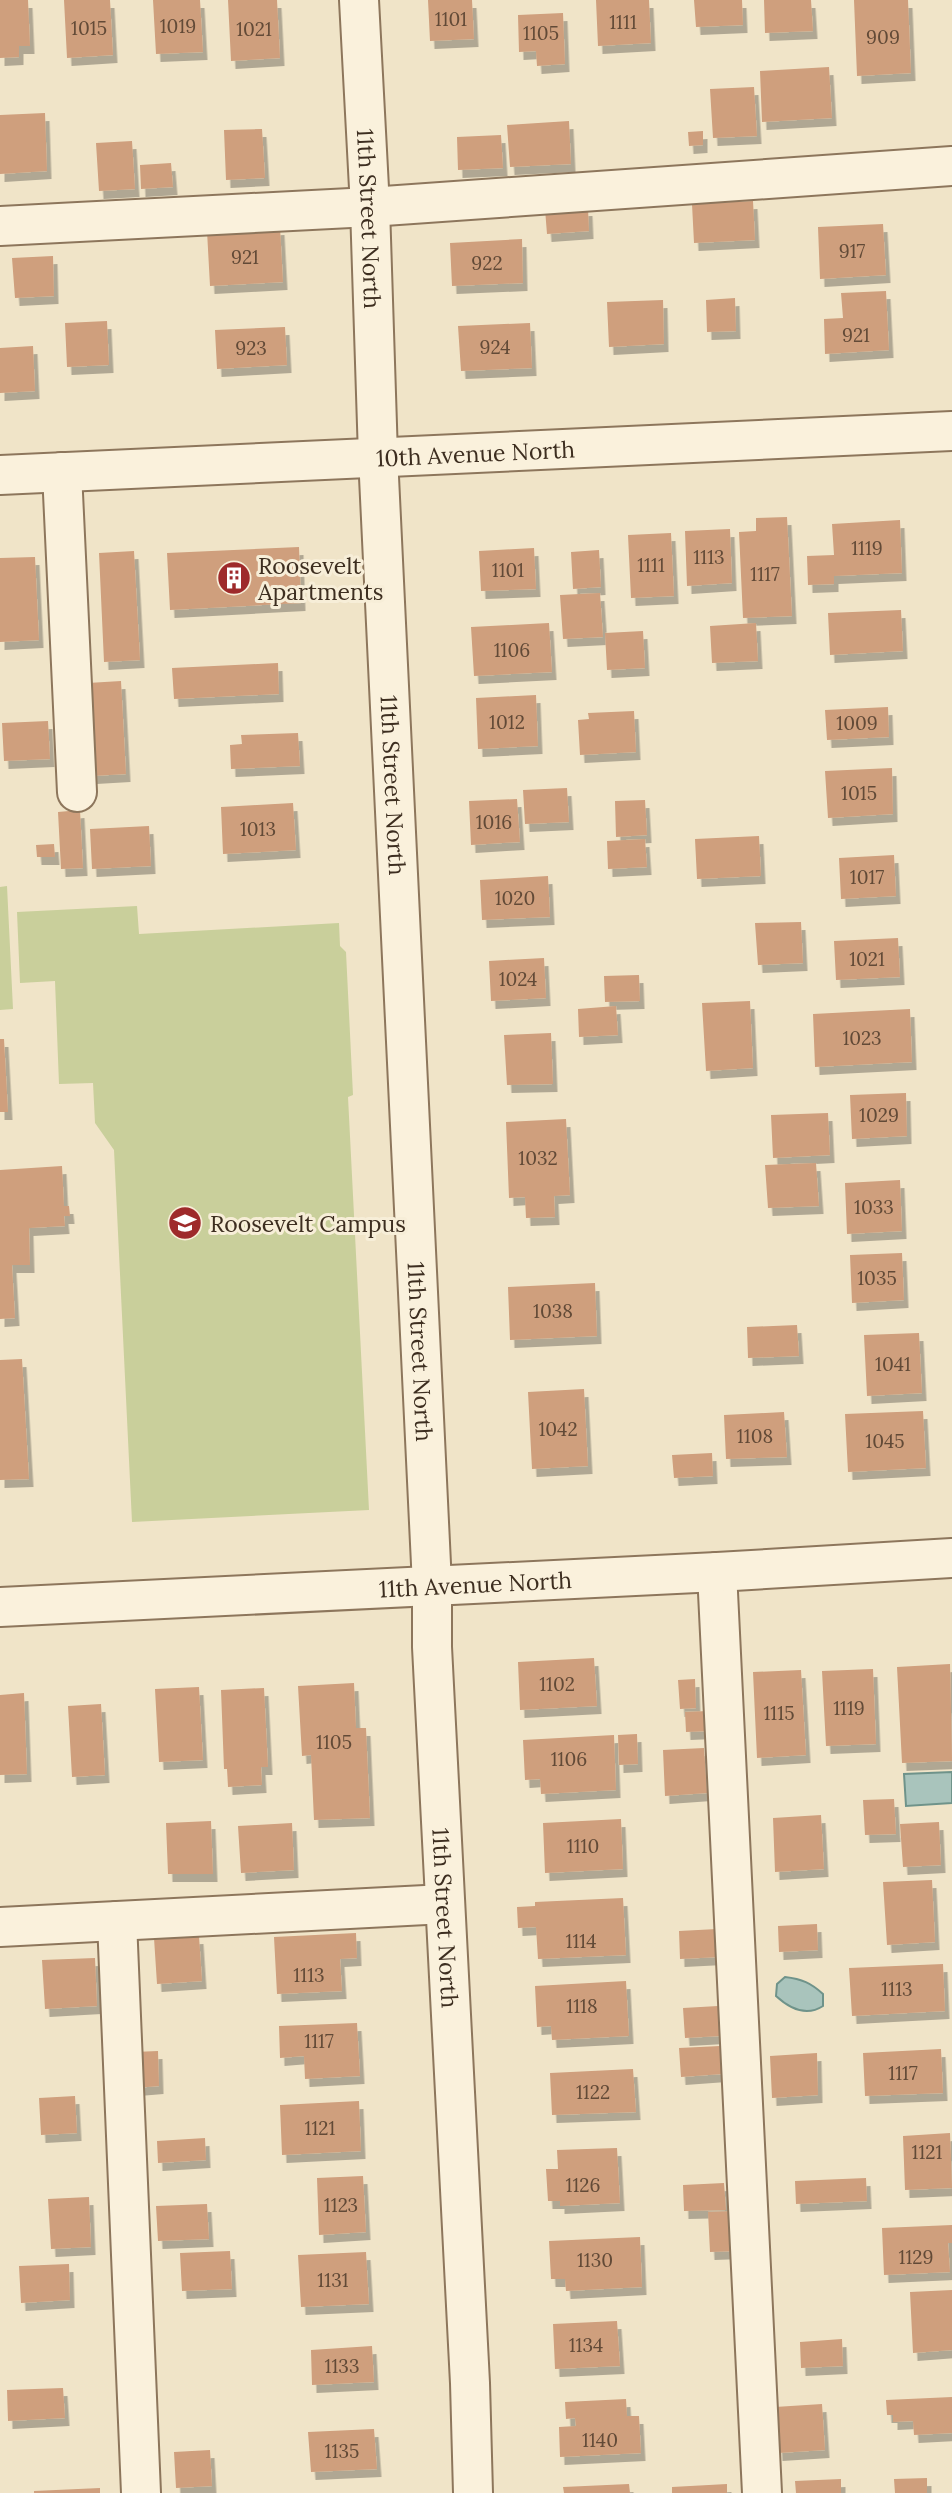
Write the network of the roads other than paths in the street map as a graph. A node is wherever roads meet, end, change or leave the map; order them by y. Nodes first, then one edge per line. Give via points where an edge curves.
1 (359, 0) edge
2 (952, 166) edge
3 (370, 207) junction
4 (0, 226) edge
5 (952, 431) edge
6 (378, 456) junction
7 (62, 472) junction
8 (0, 475) edge
9 (77, 792) dead end
10 (952, 1558) edge
11 (717, 1572) junction
12 (432, 1585) junction
13 (0, 1606) edge
14 (445, 1904) junction
15 (117, 1921) junction
16 (0, 1927) edge
17 (141, 2493) edge
18 (473, 2493) edge
19 (762, 2493) edge

1 - 3 street, 11th Street North
2 - 3 street
3 - 4 street
3 - 6 street, 11th Street North
5 - 6 street, 10th Avenue North
6 - 7 street, 10th Avenue North
6 - 12 street, 11th Street North
7 - 8 street, 10th Avenue North
7 - 9 street
10 - 11 street, 11th Avenue North
11 - 12 street, 11th Avenue North
11 - 19 street
12 - 13 street, 11th Avenue North
12 - 14 street, 11th Street North
14 - 15 street
14 - 18 street, 11th Street North
15 - 16 street
15 - 17 street

